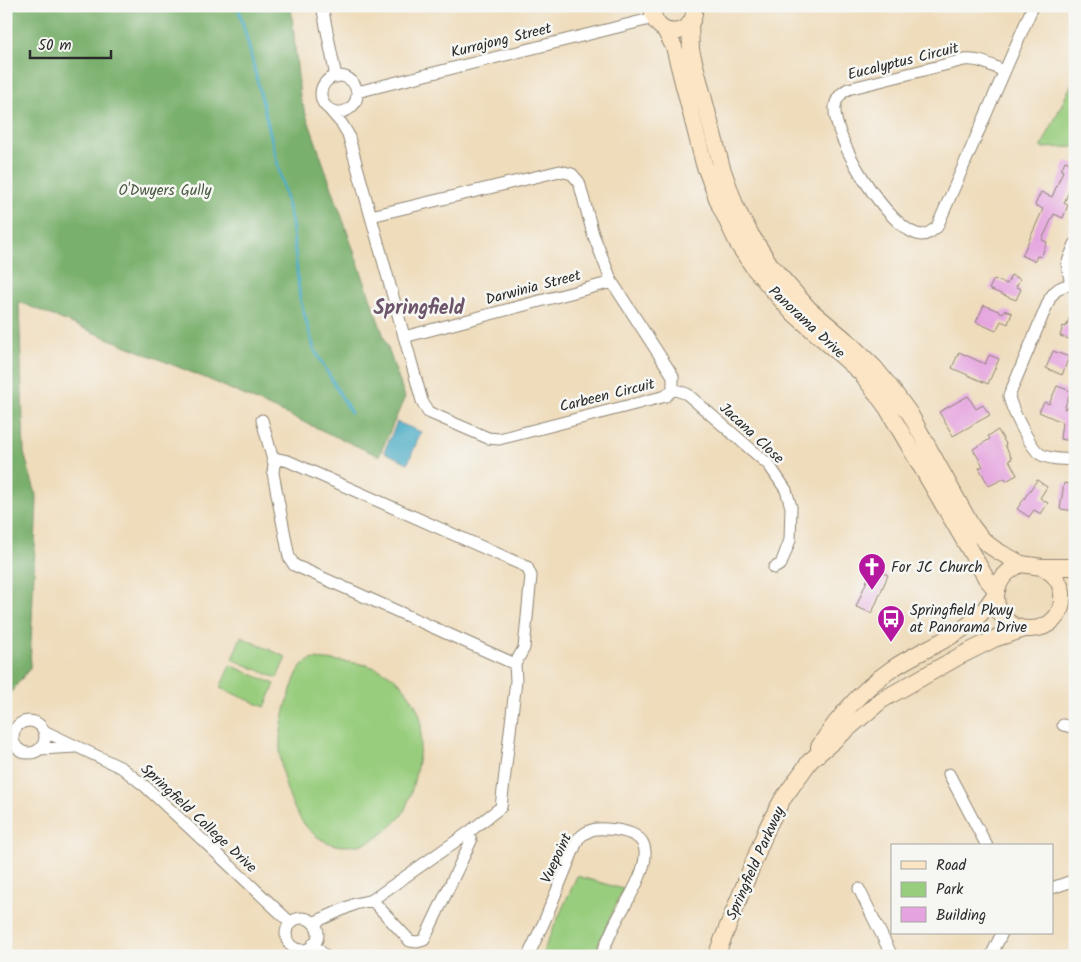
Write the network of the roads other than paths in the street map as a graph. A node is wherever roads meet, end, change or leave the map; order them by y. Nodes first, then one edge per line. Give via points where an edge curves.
1 (322, 6) edge
2 (694, 6) edge
3 (1033, 6) edge
4 (657, 18) edge
5 (690, 24) junction
6 (1004, 71) junction
7 (336, 77) junction
8 (357, 92) junction
9 (351, 107) junction
10 (329, 109) junction
11 (348, 134) junction
12 (370, 216) junction
13 (1075, 244) edge
14 (612, 282) junction
15 (1073, 285) edge
16 (404, 337) junction
17 (673, 389) junction
18 (262, 420) dead end
19 (1075, 460) edge
20 (274, 464) junction
21 (1021, 564) junction
22 (1042, 567) junction
23 (1075, 567) edge
24 (774, 568) dead end
25 (997, 592) junction
26 (1075, 604) edge
27 (1059, 609) junction
28 (1025, 629) junction
29 (515, 664) junction
30 (44, 731) junction
31 (78, 747) junction
32 (40, 749) junction
33 (810, 761) junction
34 (950, 774) dead end
35 (470, 832) junction
36 (986, 844) edge
37 (1075, 880) edge
38 (1054, 887) edge
39 (859, 889) dead end
40 (372, 900) junction
41 (291, 923) junction
42 (313, 923) junction
43 (1001, 934) edge
44 (314, 944) junction
45 (325, 956) edge
46 (528, 956) edge
47 (601, 956) edge
48 (716, 956) edge
49 (892, 956) edge
50 (990, 956) edge

1 - 7 street
2 - 5 street, Panorama Drive
3 - 6 street, Eucalyptus Circuit
4 - 5 street via 679,31
4 - 8 street, Kurrajong Street
4 - 25 street, Panorama Drive via 674,48 704,164 739,246 790,310 861,373 882,401
5 - 21 street, Panorama Drive via 692,50 722,168 737,210 751,235 771,266 809,309 847,341 891,388 910,414 981,540
6 - 6 street, Eucalyptus Circuit via 937,227 930,234 913,233 873,195 847,151 836,116 837,100 848,89 973,58
7 - 8 street via 347,78
7 - 10 street via 322,88 322,100
8 - 9 street
9 - 10 street via 341,112
9 - 11 street, Carbeen Circuit
10 - 11 street, Carbeen Circuit
11 - 12 street, Carbeen Circuit
12 - 14 street, Carbeen Circuit via 560,171 572,174 579,182 593,234
12 - 16 street, Carbeen Circuit
13 - 15 street via 1067,264
14 - 16 street, Darwinia Street
14 - 17 street, Carbeen Circuit via 674,376
15 - 19 street via 1057,288 1050,298 1009,396 1010,406 1035,449 1050,457
16 - 17 street, Carbeen Circuit via 428,412 488,438 666,396
17 - 24 street, Jacana Close via 686,394 769,465 786,490 791,507 790,540 780,564
18 - 20 street
20 - 29 street via 289,557 294,565
20 - 29 street via 279,459 288,461 527,567 532,576 524,648
21 - 22 street
21 - 25 street via 1003,577
22 - 23 street
22 - 27 street via 1051,572 1059,583 1062,600
25 - 28 street via 1004,617
25 - 33 street via 973,622 890,670 855,699 830,729
26 - 27 street
27 - 28 street via 1055,618 1042,628
28 - 33 street, Springfield Parkway via 958,657 882,700
29 - 35 street via 503,801 501,807
30 - 31 street, Springfield College Drive
30 - 32 street via 45,740
30 - 32 street via 36,722 29,721 18,725 13,736 16,747 22,752
31 - 32 street, Springfield College Drive
31 - 41 street, Springfield College Drive via 122,768 146,787
33 - 48 street, Springfield Parkway via 768,826
34 - 36 street
35 - 40 street
35 - 40 street via 471,841 424,940 410,941
37 - 38 street
39 - 49 street
40 - 42 street
41 - 42 street via 302,918
41 - 44 street via 286,932 293,946 306,949
42 - 44 street via 318,936
43 - 50 street
44 - 45 street
46 - 47 street, Vuepoint via 578,839 595,828 632,833 645,850 643,869

